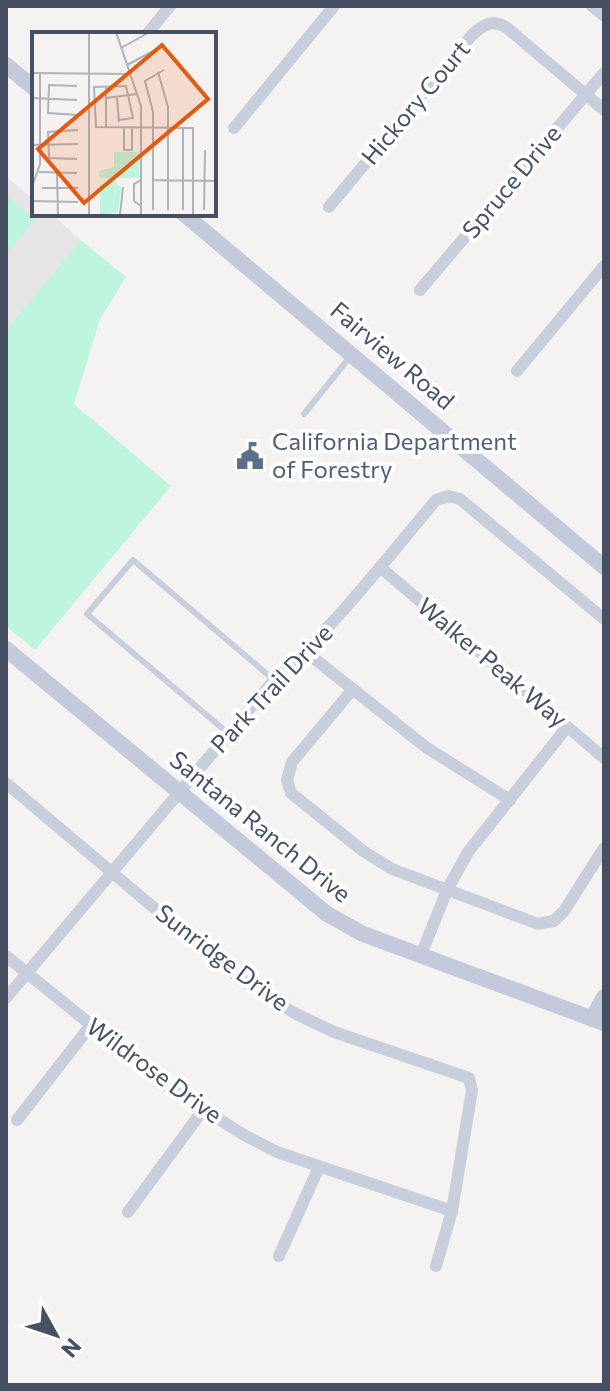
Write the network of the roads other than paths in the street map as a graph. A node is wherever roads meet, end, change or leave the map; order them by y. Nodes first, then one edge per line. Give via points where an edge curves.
1 (170, 6) edge
2 (334, 6) edge
3 (592, 6) edge
4 (604, 16) edge
5 (149, 32) edge
6 (6, 65) edge
7 (604, 73) edge
8 (32, 86) edge
9 (586, 95) junction
10 (604, 110) edge
11 (234, 128) dead end
12 (329, 207) dead end
13 (186, 216) edge
14 (604, 266) edge
15 (420, 290) dead end
16 (352, 355) junction
17 (517, 371) dead end
18 (304, 414) dead end
19 (380, 567) junction
20 (604, 567) edge
21 (604, 619) edge
22 (6, 649) edge
23 (306, 652) junction
24 (274, 680) junction
25 (353, 689) junction
26 (567, 727) junction
27 (229, 734) junction
28 (604, 758) edge
29 (6, 783) edge
30 (178, 793) junction
31 (510, 800) junction
32 (604, 848) edge
33 (112, 872) junction
34 (447, 890) junction
35 (421, 955) junction
36 (6, 956) edge
37 (27, 973) junction
38 (604, 997) edge
39 (6, 998) edge
40 (598, 1021) edge
41 (91, 1025) junction
42 (203, 1110) junction
43 (17, 1120) dead end
44 (319, 1167) junction
45 (452, 1211) junction
46 (128, 1212) dead end
47 (279, 1256) dead end
48 (436, 1266) dead end

1 - 5 street
2 - 11 street
3 - 4 street
6 - 8 street
7 - 9 street, Spruce Drive
9 - 10 street
9 - 12 street, Hickory Court via 506,27 483,25
9 - 15 street, Spruce Drive
13 - 16 street, Fairview Road
14 - 17 street
16 - 18 lane
16 - 20 street, Fairview Road
19 - 21 street, Park Trail Drive via 436,500 448,496 460,499
19 - 23 street, Park Trail Drive
19 - 26 street, Walker Peak Way
22 - 30 street, Santana Ranch Drive
23 - 24 street, Park Trail Drive
23 - 25 street
24 - 27 street, Park Trail Drive
24 - 27 lane via 133,560 87,614
25 - 31 street via 427,748
25 - 34 street via 292,762 287,780 291,793 376,861
26 - 28 street, Walker Peak Way
26 - 31 street
27 - 30 street, Park Trail Drive
29 - 33 street, Sunridge Drive
30 - 33 street, Park Trail Drive
30 - 35 street, Santana Ranch Drive via 327,914
31 - 34 street via 468,852
32 - 34 street via 554,921 538,924
33 - 37 street, Park Trail Drive
33 - 45 street, Sunridge Drive via 217,961 296,1014 469,1078 472,1090
34 - 35 street
35 - 40 street, Santana Ranch Drive
36 - 37 street, Wildrose Drive
37 - 39 street, Park Trail Drive
37 - 41 street, Wildrose Drive
38 - 40 street
41 - 42 street, Wildrose Drive
41 - 43 street
42 - 44 street, Wildrose Drive via 277,1152
42 - 46 street
44 - 45 street, Wildrose Drive
44 - 47 street
45 - 48 street

